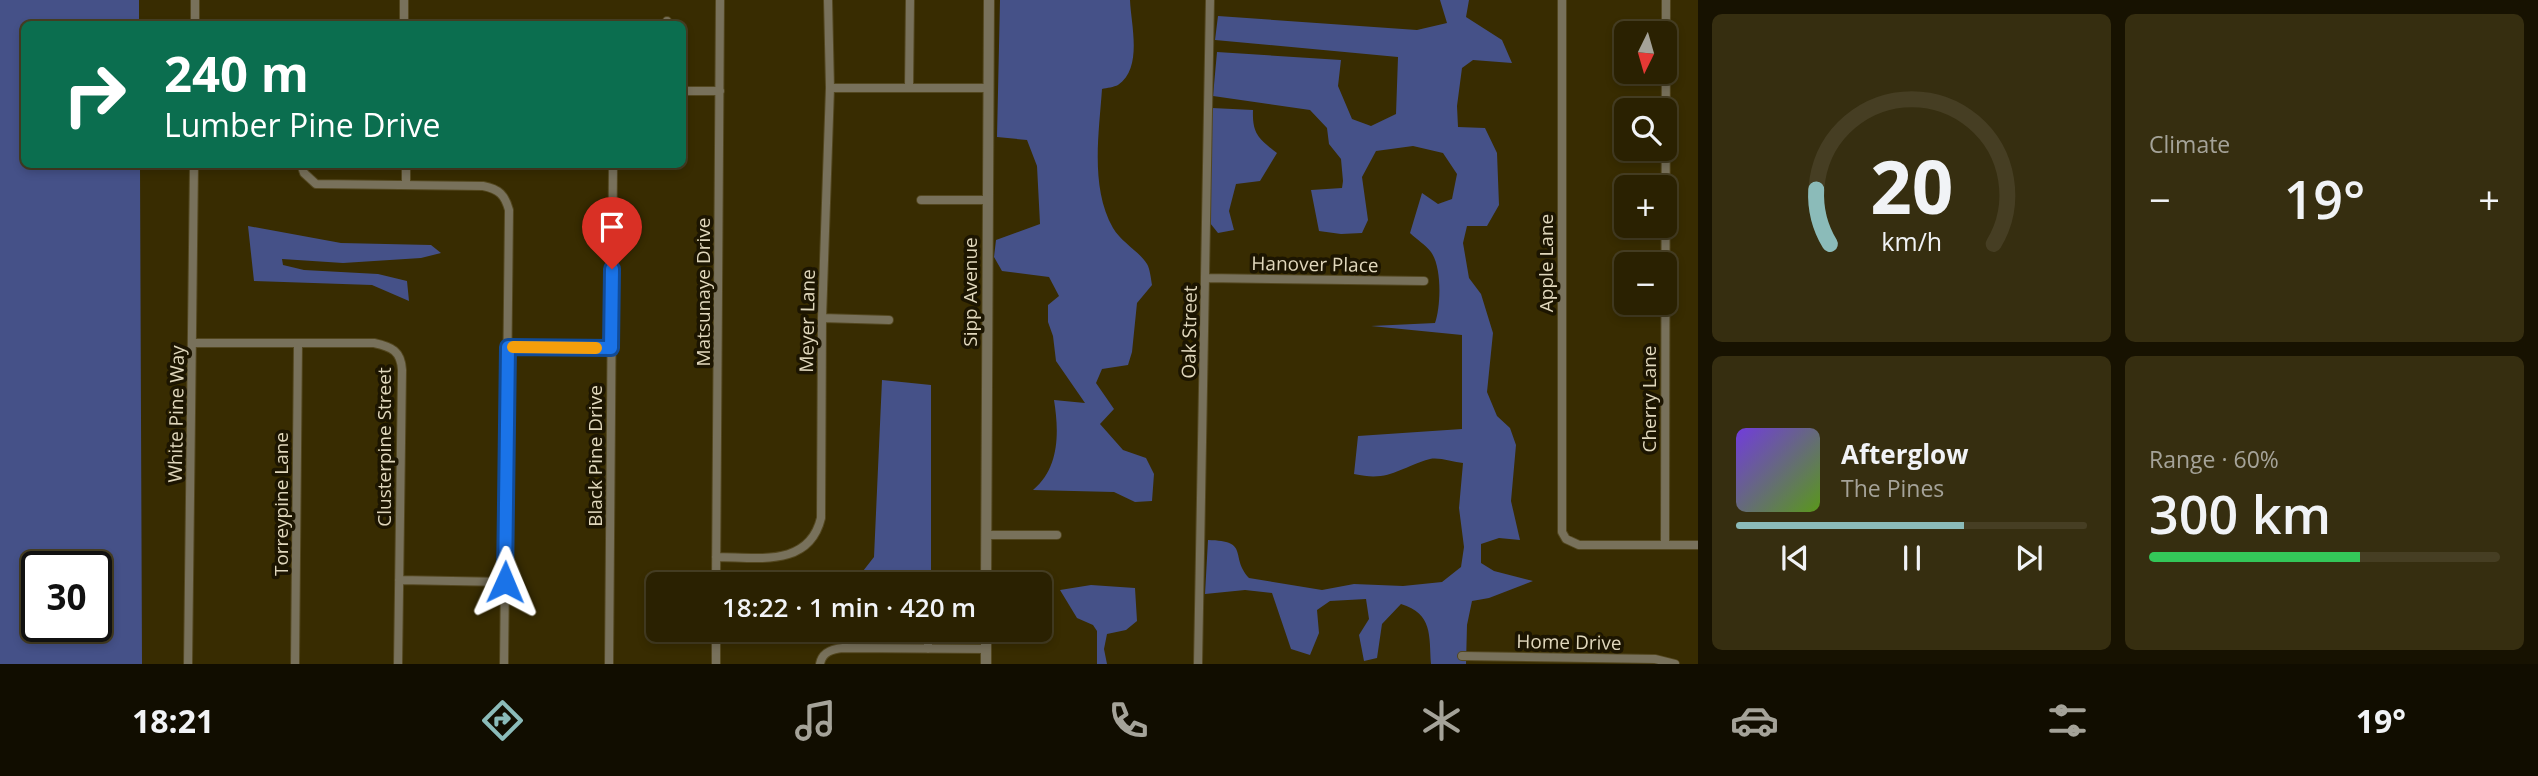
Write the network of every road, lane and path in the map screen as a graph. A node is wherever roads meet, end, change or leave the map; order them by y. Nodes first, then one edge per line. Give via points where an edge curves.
1 (195, 0) edge
2 (404, 0) edge
3 (720, 0) edge
4 (828, 0) edge
5 (910, 0) edge
6 (989, 0) edge
7 (1210, 0) edge
8 (1562, 0) edge
9 (1667, 0) edge
10 (195, 21) edge
11 (404, 21) edge
12 (909, 87) junction
13 (830, 88) junction
14 (988, 88) junction
15 (686, 91) edge
16 (720, 91) junction
17 (194, 168) edge
18 (302, 168) edge
19 (406, 168) edge
20 (613, 168) edge
21 (406, 185) junction
22 (921, 200) dead end
23 (988, 200) junction
24 (1205, 278) junction
25 (1424, 281) dead end
26 (822, 318) junction
27 (889, 320) dead end
28 (194, 343) junction
29 (298, 344) junction
30 (508, 347) junction
31 (611, 348) junction
32 (986, 535) junction
33 (1058, 535) dead end
34 (1665, 545) junction
35 (1698, 545) edge
36 (716, 557) junction
37 (716, 572) edge
38 (986, 572) edge
39 (399, 580) junction
40 (505, 582) junction
41 (716, 642) edge
42 (928, 642) edge
43 (986, 642) edge
44 (928, 649) junction
45 (986, 649) junction
46 (1462, 656) dead end
47 (188, 664) edge
48 (295, 664) edge
49 (398, 664) edge
50 (504, 664) edge
51 (609, 664) edge
52 (716, 664) edge
53 (820, 664) edge
54 (986, 664) edge
55 (1198, 664) edge
56 (1675, 664) edge

1 - 10 street
2 - 11 street
3 - 16 street, Matsunaye Drive
4 - 13 street, Meyer Lane
5 - 12 street
6 - 14 street, Sipp Avenue
7 - 24 street, Oak Street
8 - 34 street, Apple Lane via 1561,525 1572,544
9 - 34 street, Cherry Lane
12 - 13 street
12 - 14 street
13 - 26 street, Meyer Lane
14 - 23 street, Sipp Avenue
15 - 16 street
16 - 36 street, Matsunaye Drive
17 - 28 street, White Pine Way
18 - 21 street via 316,184
19 - 21 street
20 - 31 street, Black Pine Drive
21 - 30 street via 483,186 501,192 509,210
22 - 23 street
23 - 32 street, Sipp Avenue
24 - 25 street, Hanover Place
24 - 55 street, Oak Street
26 - 27 street
26 - 36 street, Meyer Lane via 818,530 810,542 785,556
28 - 29 street, Clusterpine Street
28 - 47 street, White Pine Way
29 - 39 street, Clusterpine Street via 374,343 396,351 401,360
29 - 48 street, Torreypine Lane
30 - 31 street
30 - 40 street
31 - 51 street, Black Pine Drive
32 - 33 street
32 - 38 street, Sipp Avenue
34 - 35 street
36 - 37 street, Matsunaye Drive
39 - 40 street
39 - 49 street, Clusterpine Street
40 - 50 street
41 - 52 street
42 - 44 street
43 - 45 street
44 - 45 street
44 - 53 street via 833,649
45 - 54 street
46 - 56 street, Home Drive via 1655,659

